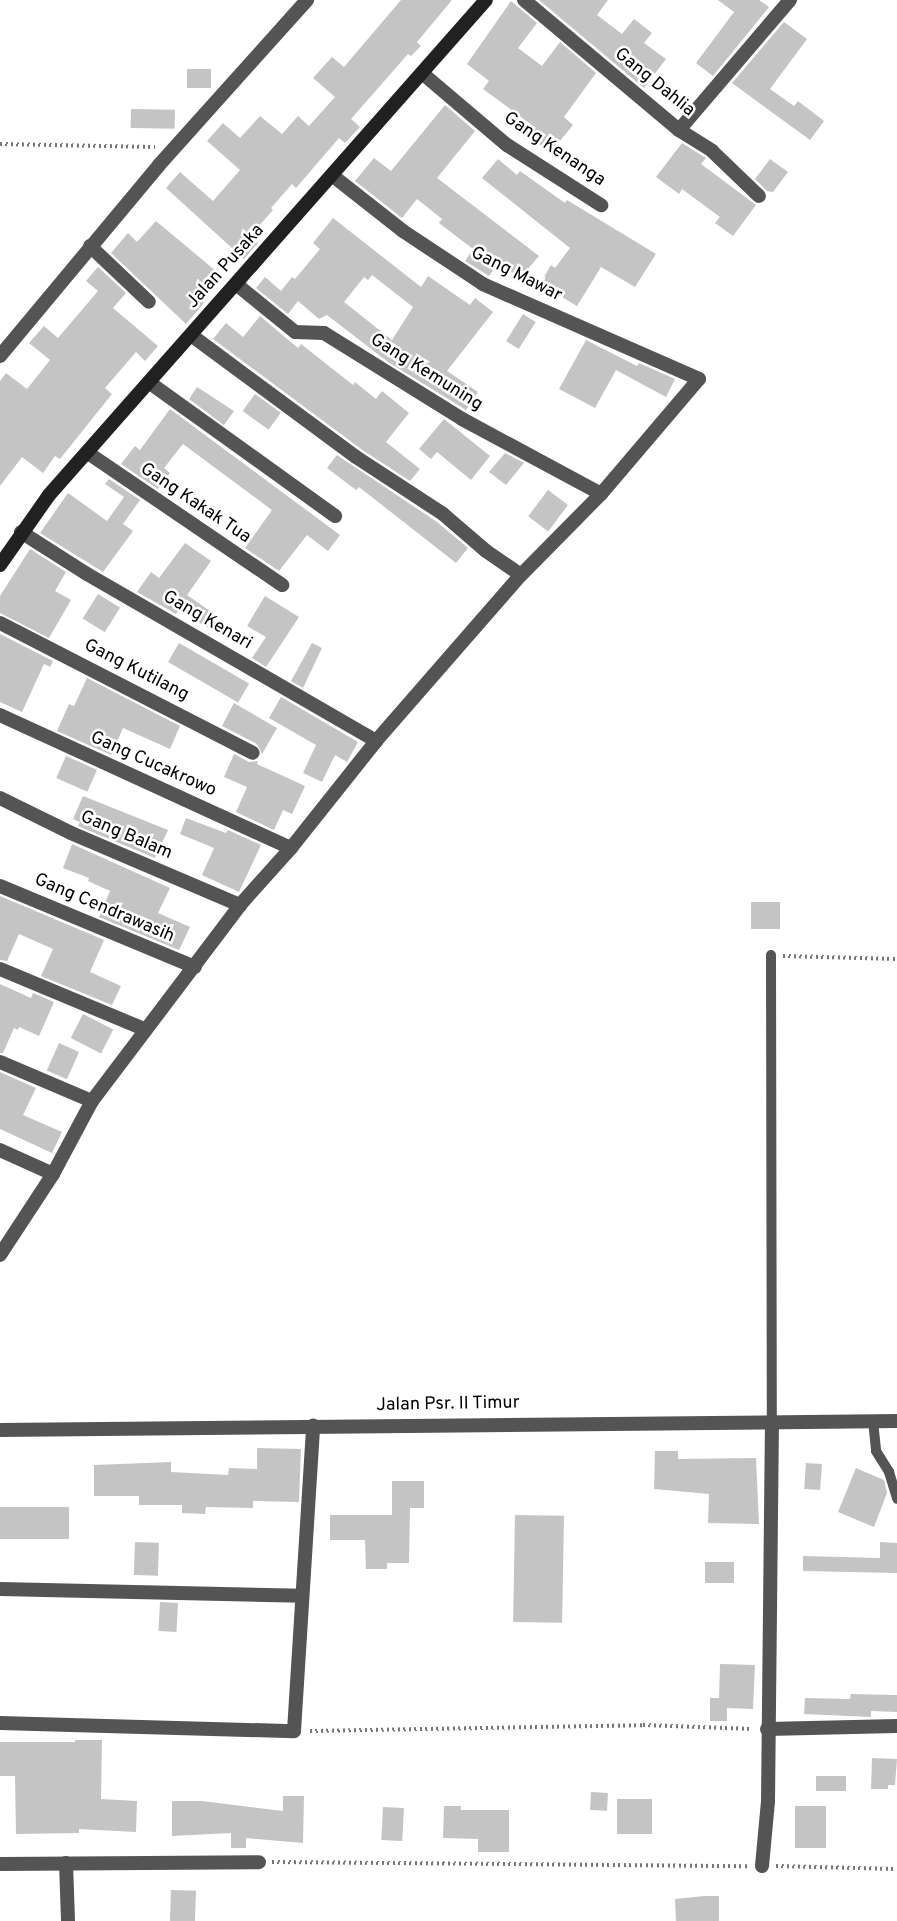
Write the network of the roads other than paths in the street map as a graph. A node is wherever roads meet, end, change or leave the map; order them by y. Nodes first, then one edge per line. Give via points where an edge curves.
1 (307, 0) edge
2 (486, 0) edge
3 (524, 0) edge
4 (787, 1) edge
5 (422, 74) junction
6 (679, 130) junction
7 (333, 176) junction
8 (759, 196) dead end
9 (601, 205) dead end
10 (90, 246) junction
11 (236, 284) junction
12 (149, 302) dead end
13 (191, 335) junction
14 (0, 356) edge
15 (150, 383) junction
16 (88, 453) junction
17 (601, 494) junction
18 (335, 516) dead end
19 (21, 532) junction
20 (0, 565) edge
21 (521, 575) junction
22 (282, 585) dead end
23 (0, 622) edge
24 (0, 715) edge
25 (376, 741) junction
26 (253, 753) dead end
27 (0, 797) edge
28 (291, 848) junction
29 (0, 886) edge
30 (240, 905) junction
31 (771, 955) road end
32 (194, 967) junction
33 (0, 968) edge
34 (144, 1028) junction
35 (0, 1062) edge
36 (92, 1101) junction
37 (0, 1150) edge
38 (52, 1174) junction
39 (1, 1251) edge
40 (772, 1421) junction
41 (873, 1421) junction
42 (897, 1422) edge
43 (313, 1426) junction
44 (0, 1430) edge
45 (897, 1499) edge
46 (0, 1589) edge
47 (302, 1596) junction
48 (0, 1723) edge
49 (897, 1726) edge
50 (767, 1729) junction
51 (259, 1862) road end
52 (66, 1863) junction
53 (0, 1864) edge
54 (762, 1866) road end
55 (68, 1921) edge

1 - 10 street
2 - 5 main road, Jalan Pusaka
3 - 6 street, Gang Dahlia
4 - 6 street
5 - 7 main road, Jalan Pusaka
5 - 9 street, Gang Kenanga via 507,145
6 - 8 street, Gang Dahlia via 712,151
7 - 11 main road, Jalan Pusaka
7 - 17 street, Gang Mawar via 403,231 483,284 699,379
10 - 12 street
10 - 14 street
11 - 13 main road, Jalan Pusaka
11 - 17 street, Gang Kemuning via 295,332 324,333 462,419
13 - 15 main road, Jalan Pusaka
13 - 21 street
15 - 16 main road, Jalan Pusaka
15 - 18 street
16 - 19 main road, Jalan Pusaka
16 - 22 street, Gang Kakak Tua
17 - 21 street
19 - 20 main road, Jalan Pusaka
19 - 25 street, Gang Kenari
21 - 25 street
23 - 26 street, Gang Kutilang
24 - 28 street, Gang Cucakrowo
25 - 28 street
27 - 30 street, Gang Balam via 71,833
28 - 30 street
29 - 32 street, Gang Cendrawasih
30 - 32 street
31 - 40 lane
32 - 34 street
33 - 34 street
34 - 36 street
35 - 36 street
36 - 38 street
37 - 38 street
38 - 39 street
40 - 41 street, Jalan Psr. II Timur
40 - 43 street, Jalan Psr. II Timur
40 - 50 street
41 - 42 street, Jalan Psr. II Timur
41 - 45 lane via 876,1451
43 - 44 street, Jalan Psr. II Timur
43 - 47 street
46 - 47 street
47 - 48 street via 294,1731
49 - 50 street
50 - 54 street via 768,1801
51 - 52 street
52 - 53 street
52 - 55 street

